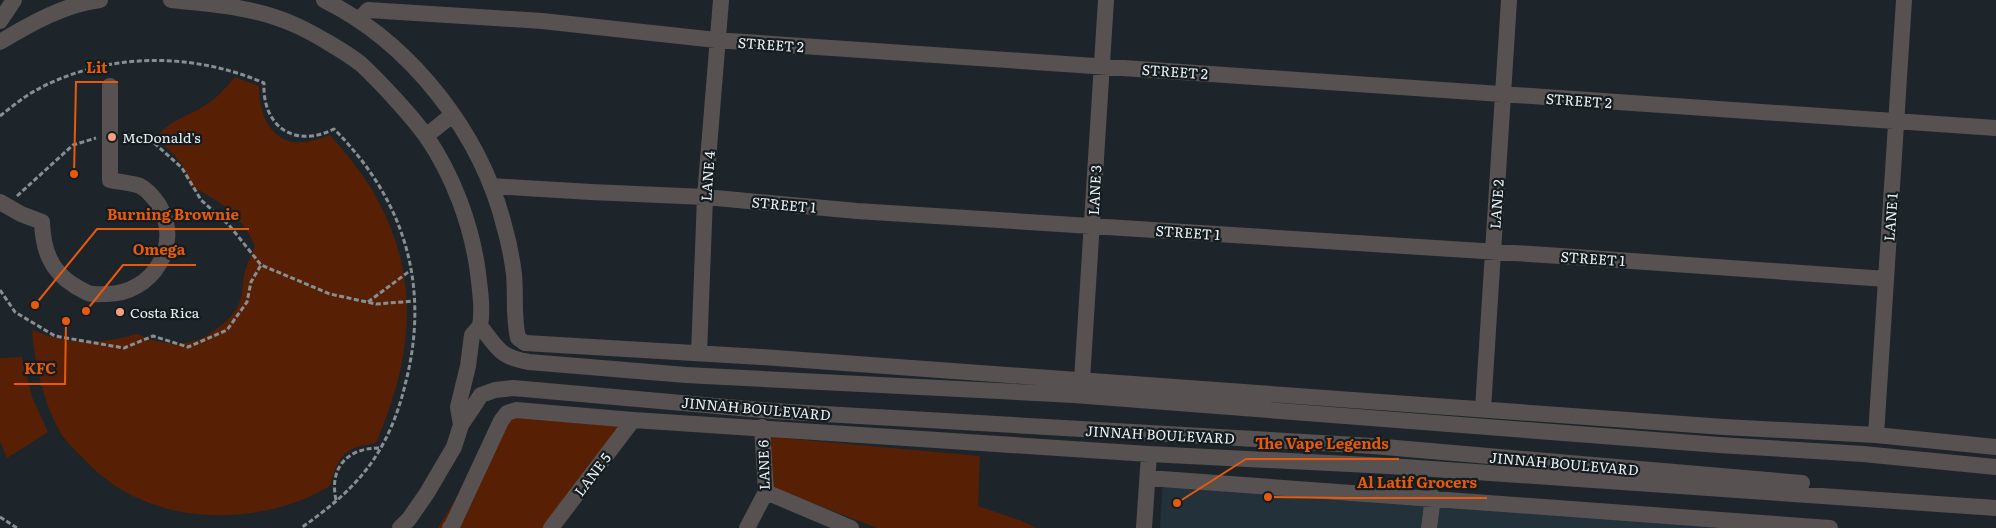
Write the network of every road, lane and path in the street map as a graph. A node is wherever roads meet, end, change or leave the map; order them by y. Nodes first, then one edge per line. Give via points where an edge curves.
1 (14, 0) edge
2 (93, 0) edge
3 (171, 0) edge
4 (324, 0) edge
5 (720, 0) edge
6 (1106, 0) edge
7 (1509, 0) edge
8 (1904, 0) edge
9 (215, 2) edge
10 (0, 5) edge
11 (0, 20) edge
12 (359, 20) junction
13 (716, 40) junction
14 (0, 42) edge
15 (1102, 66) junction
16 (110, 86) dead end
17 (1503, 95) junction
18 (452, 115) junction
19 (0, 116) edge
20 (1896, 122) junction
21 (1996, 128) edge
22 (426, 136) junction
23 (491, 186) junction
24 (705, 197) junction
25 (0, 202) edge
26 (1092, 226) junction
27 (1493, 251) junction
28 (412, 270) junction
29 (1886, 280) junction
30 (0, 290) edge
31 (415, 301) junction
32 (368, 302) junction
33 (480, 326) junction
34 (699, 353) junction
35 (1082, 380) junction
36 (1483, 409) junction
37 (633, 420) junction
38 (460, 425) junction
39 (762, 427) junction
40 (1876, 435) junction
41 (1996, 447) edge
42 (380, 448) junction
43 (1149, 454) junction
44 (1996, 467) edge
45 (1148, 478) junction
46 (766, 492) junction
47 (1433, 497) junction
48 (336, 500) junction
49 (1996, 500) edge
50 (1996, 508) edge
51 (0, 517) edge
52 (1724, 524) edge
53 (17, 528) edge
54 (301, 528) edge
55 (400, 528) edge
56 (450, 528) edge
57 (551, 528) edge
58 (746, 528) edge
59 (851, 528) edge
60 (1144, 528) edge
61 (1429, 528) edge
62 (1830, 528) edge

1 - 10 street
1 - 11 street
2 - 14 street via 30,24
3 - 9 street
4 - 12 street
5 - 13 street, LANE 4
6 - 15 street, LANE 3
7 - 17 street, LANE 2
8 - 20 street, LANE 1
9 - 22 street via 261,12 295,25 353,59
12 - 13 street, STREET 2 via 368,10 542,21
12 - 18 street via 411,64
13 - 15 street, STREET 2
13 - 24 street, LANE 4
15 - 17 street, STREET 2
15 - 26 street, LANE 3
16 - 25 street via 110,180 140,186 154,198 165,216 168,234 165,251 146,280 121,294 89,294 64,280 52,265 42,241 42,222
17 - 20 street, STREET 2
17 - 27 street, LANE 2
18 - 22 street
18 - 23 street via 472,146
19 - 28 path via 31,93 64,78 134,60 204,64 247,75 264,83 267,111 284,130 297,136 311,137 334,129 355,151 381,187 400,227
20 - 21 street, STREET 2
20 - 29 street, LANE 1
22 - 33 street via 460,202 475,251 481,295
23 - 24 street, STREET 1
23 - 34 street via 505,228 514,274 518,338 525,343
24 - 26 street, STREET 1
24 - 34 street, LANE 4
26 - 27 street, STREET 1
26 - 35 street, LANE 3
27 - 29 street, STREET 1
27 - 36 street, LANE 2
28 - 31 path
28 - 32 path
29 - 40 street, LANE 1
30 - 32 path via 16,312 55,336 124,348 153,336 188,346 227,330 247,302 251,282 261,265 330,294
31 - 32 path
31 - 42 path via 412,358 401,401
33 - 38 street via 472,335 458,407
33 - 44 street, JINNAH BOULEVARD via 502,354 529,362 686,375 1074,395 1863,454
34 - 35 street
35 - 36 street
36 - 40 street
37 - 39 street
37 - 56 street via 516,410 507,413
37 - 57 street, LANE 5
38 - 49 street, JINNAH BOULEVARD via 481,395 513,388 773,411 1373,446
38 - 55 street via 446,462
39 - 43 street
39 - 46 street, LANE 6
40 - 41 street
42 - 48 path via 351,488
42 - 48 path via 358,450 342,462 334,480
43 - 45 street
43 - 50 street via 1399,467
45 - 47 street
45 - 60 street
46 - 58 street, LANE 6
46 - 59 street
47 - 52 street
47 - 61 street
48 - 54 path
51 - 53 path
52 - 62 street

